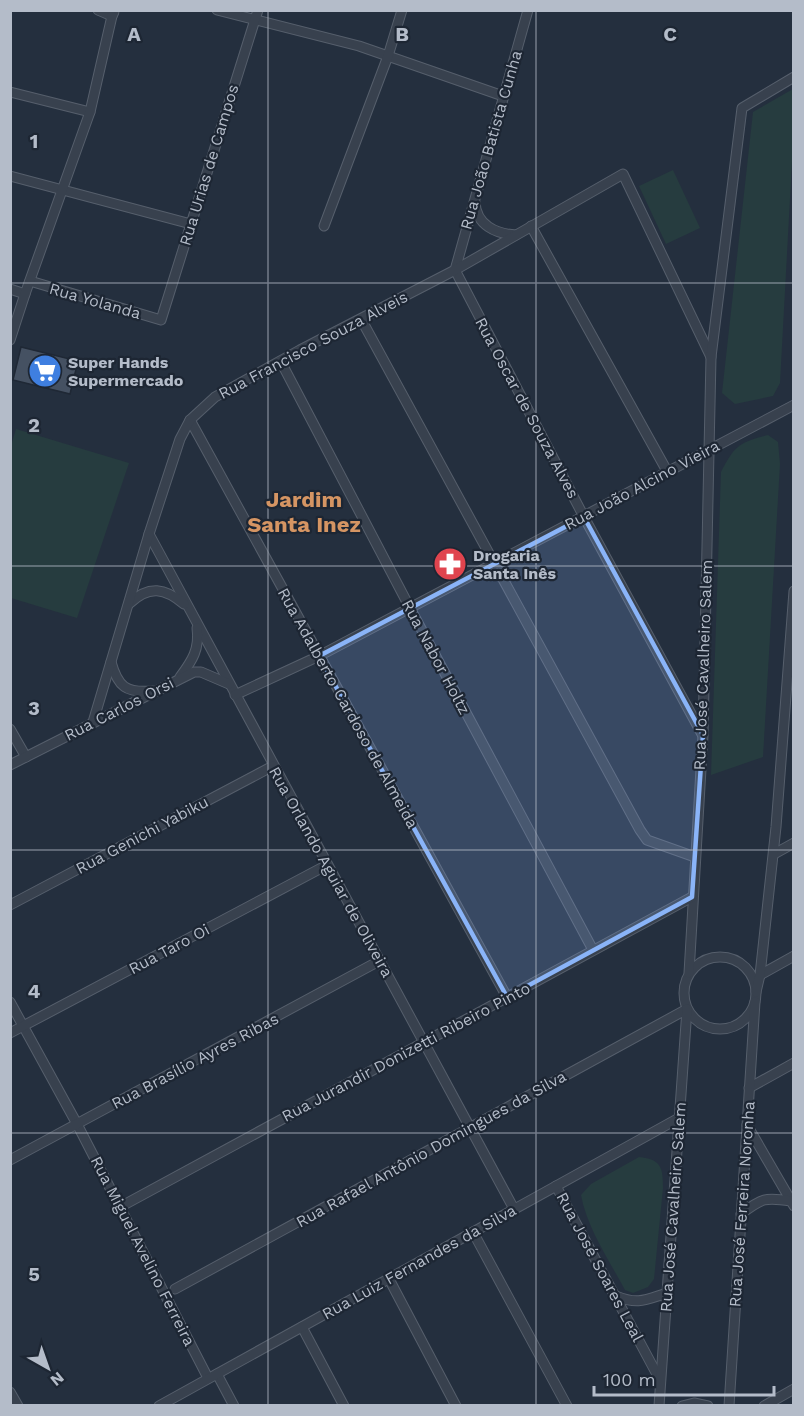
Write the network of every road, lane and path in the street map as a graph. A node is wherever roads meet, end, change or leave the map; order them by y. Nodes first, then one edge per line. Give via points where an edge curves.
1 (98, 10) edge
2 (218, 10) edge
3 (402, 10) edge
4 (528, 10) edge
5 (113, 13) edge
6 (256, 15) edge
7 (388, 56) junction
8 (794, 77) edge
9 (10, 92) edge
10 (503, 96) junction
11 (90, 112) junction
12 (623, 174) joint
13 (10, 176) edge
14 (62, 191) junction
15 (475, 197) junction
16 (191, 224) junction
17 (324, 226) dead end
18 (531, 226) junction
19 (516, 235) junction
20 (454, 270) junction
21 (30, 281) junction
22 (10, 290) edge
23 (25, 294) junction
24 (361, 319) junction
25 (161, 320) joint
26 (10, 340) edge
27 (711, 357) junction
28 (281, 362) junction
29 (794, 405) edge
30 (190, 420) junction
31 (708, 450) junction
32 (667, 471) junction
33 (584, 517) junction
34 (149, 534) junction
35 (494, 564) junction
36 (794, 591) edge
37 (128, 604) junction
38 (793, 605) edge
39 (188, 607) junction
40 (410, 608) junction
41 (197, 624) junction
42 (320, 656) junction
43 (111, 663) junction
44 (178, 679) junction
45 (229, 684) junction
46 (156, 690) junction
47 (235, 695) junction
48 (93, 722) junction
49 (10, 729) edge
50 (703, 735) junction
51 (26, 757) junction
52 (10, 765) edge
53 (273, 766) junction
54 (794, 843) edge
55 (774, 854) junction
56 (695, 857) junction
57 (327, 865) junction
58 (693, 897) junction
59 (10, 905) edge
60 (593, 950) junction
61 (794, 956) edge
62 (380, 961) junction
63 (689, 973) junction
64 (760, 975) junction
65 (756, 992) junction
66 (507, 997) junction
67 (10, 1002) edge
68 (754, 1002) junction
69 (687, 1010) junction
70 (23, 1026) junction
71 (10, 1033) edge
72 (423, 1042) junction
73 (794, 1063) edge
74 (749, 1088) junction
75 (679, 1118) junction
76 (77, 1124) junction
77 (747, 1124) junction
78 (470, 1128) junction
79 (10, 1160) edge
80 (556, 1186) junction
81 (792, 1204) edge
82 (120, 1207) junction
83 (514, 1209) junction
84 (741, 1214) junction
85 (473, 1232) junction
86 (389, 1279) junction
87 (175, 1289) dead end
88 (667, 1293) junction
89 (616, 1296) junction
90 (302, 1327) junction
91 (212, 1376) junction
92 (660, 1380) junction
93 (794, 1389) edge
94 (10, 1392) edge
95 (18, 1406) edge
96 (159, 1406) edge
97 (234, 1406) edge
98 (344, 1406) edge
99 (456, 1406) edge
100 (567, 1406) edge
101 (658, 1406) edge
102 (682, 1406) edge
103 (708, 1406) edge
104 (729, 1406) edge
105 (764, 1406) edge

1 - 5 street
2 - 6 street
3 - 7 street
4 - 10 street, Rua João Batista Cunha
5 - 11 street
6 - 7 street
6 - 16 street, Rua Urias de Campos
7 - 10 street
7 - 17 street
8 - 27 street, Rua José Cavalheiro Salem via 742,108
9 - 11 street
10 - 15 street, Rua João Batista Cunha
11 - 14 street
12 - 18 street, Rua Francisco Souza Alveis
12 - 27 street, Rua José Cavalheiro Salem
13 - 14 street
14 - 16 street
14 - 21 street
15 - 19 street via 482,221 493,230
15 - 20 street, Rua João Batista Cunha
16 - 25 street, Rua Urias de Campos
18 - 19 street, Rua Francisco Souza Alveis
18 - 32 street
19 - 20 street, Rua Francisco Souza Alveis
20 - 24 street, Rua Francisco Souza Alveis
20 - 33 street, Rua Oscar de Souza Alves
21 - 23 street
21 - 25 street, Rua Yolanda
22 - 23 street, Rua Yolanda
23 - 26 street
24 - 28 street, Rua Francisco Souza Alveis
24 - 35 street
27 - 31 street, Rua José Cavalheiro Salem
28 - 30 street, Rua Francisco Souza Alveis via 215,397
28 - 40 street, Rua Nabor Holtz
29 - 31 street, Rua João Alcino Vieira
30 - 34 street, Rua Francisco Souza Alveis
30 - 42 street, Rua Adalberto Cardoso de Almeida
31 - 32 street, Rua João Alcino Vieira
31 - 50 street, Rua José Cavalheiro Salem
32 - 33 street, Rua João Alcino Vieira
33 - 35 street, Rua João Alcino Vieira
33 - 50 street, Rua Oscar de Souza Alves
34 - 37 street, Rua Francisco Souza Alveis
34 - 39 street, Rua Orlando Aguiar de Oliveira
35 - 40 street, Rua João Alcino Vieira
35 - 56 street via 640,830 647,840
36 - 38 street
37 - 39 street via 137,596 164,591
37 - 43 street, Rua Francisco Souza Alveis
38 - 55 street
39 - 41 street, Rua Orlando Aguiar de Oliveira
40 - 42 street, Rua João Alcino Vieira
40 - 60 street, Rua Nabor Holtz
41 - 44 street via 199,637 194,658
41 - 45 street, Rua Orlando Aguiar de Oliveira
42 - 47 street, Rua João Alcino Vieira
42 - 66 street, Rua Adalberto Cardoso de Almeida
43 - 46 street via 123,687
43 - 48 street, Rua Francisco Souza Alveis
44 - 45 street, Rua Carlos Orsi via 201,672
44 - 46 street, Rua Carlos Orsi
45 - 47 street, Rua Orlando Aguiar de Oliveira
46 - 48 street, Rua Carlos Orsi
47 - 53 street, Rua Orlando Aguiar de Oliveira
48 - 51 street, Rua Carlos Orsi
49 - 51 street
50 - 56 street, Rua José Cavalheiro Salem
51 - 52 street, Rua Carlos Orsi
53 - 57 street, Rua Orlando Aguiar de Oliveira
53 - 59 street, Rua Genichi Yabiku
54 - 55 street
55 - 64 street
56 - 58 street, Rua José Cavalheiro Salem
57 - 62 street, Rua Orlando Aguiar de Oliveira
57 - 70 street, Rua Taro Oi
58 - 60 street, Rua Jurandir Donizetti Ribeiro Pinto
58 - 63 street, Rua José Cavalheiro Salem
60 - 66 street, Rua Jurandir Donizetti Ribeiro Pinto
61 - 64 street
62 - 72 street, Rua Orlando Aguiar de Oliveira
62 - 76 street, Rua Brasílio Ayres Ribas
63 - 65 street via 706,959 727,957 745,966
63 - 69 street via 683,994
64 - 65 street
65 - 68 street
66 - 72 street, Rua Jurandir Donizetti Ribeiro Pinto
67 - 70 street, Rua Miguel Avelino Ferreira
68 - 69 street via 741,1022 722,1029 701,1024
68 - 74 street, Rua José Ferreira Noronha
69 - 75 street, Rua José Cavalheiro Salem
69 - 78 street, Rua Rafael Antônio Domingues da Silva
70 - 71 street, Rua Taro Oi
70 - 76 street, Rua Miguel Avelino Ferreira
72 - 78 street, Rua Orlando Aguiar de Oliveira
72 - 82 street, Rua Jurandir Donizetti Ribeiro Pinto
73 - 74 street
74 - 77 street, Rua José Ferreira Noronha
75 - 80 street, Rua Luiz Fernandes da Silva
75 - 88 street, Rua José Cavalheiro Salem
76 - 79 street, Rua Brasílio Ayres Ribas
76 - 82 street, Rua Miguel Avelino Ferreira
77 - 81 street
77 - 84 street, Rua José Ferreira Noronha
78 - 83 street, Rua Orlando Aguiar de Oliveira
78 - 87 street, Rua Rafael Antônio Domingues da Silva
80 - 83 street, Rua Luiz Fernandes da Silva
80 - 89 street, Rua José Soares Leal
81 - 84 street via 771,1198
82 - 91 street, Rua Miguel Avelino Ferreira
83 - 85 street, Rua Luiz Fernandes da Silva
84 - 104 street, Rua José Ferreira Noronha
85 - 86 street, Rua Luiz Fernandes da Silva
85 - 100 street
86 - 90 street, Rua Luiz Fernandes da Silva
86 - 99 street
88 - 89 street via 630,1302
88 - 92 street, Rua José Cavalheiro Salem
89 - 92 street, Rua José Soares Leal
90 - 91 street, Rua Luiz Fernandes da Silva
90 - 98 street
91 - 96 street, Rua Luiz Fernandes da Silva
91 - 97 street, Rua Miguel Avelino Ferreira
92 - 101 street, Rua José Cavalheiro Salem
93 - 105 street
94 - 95 street
102 - 103 street

